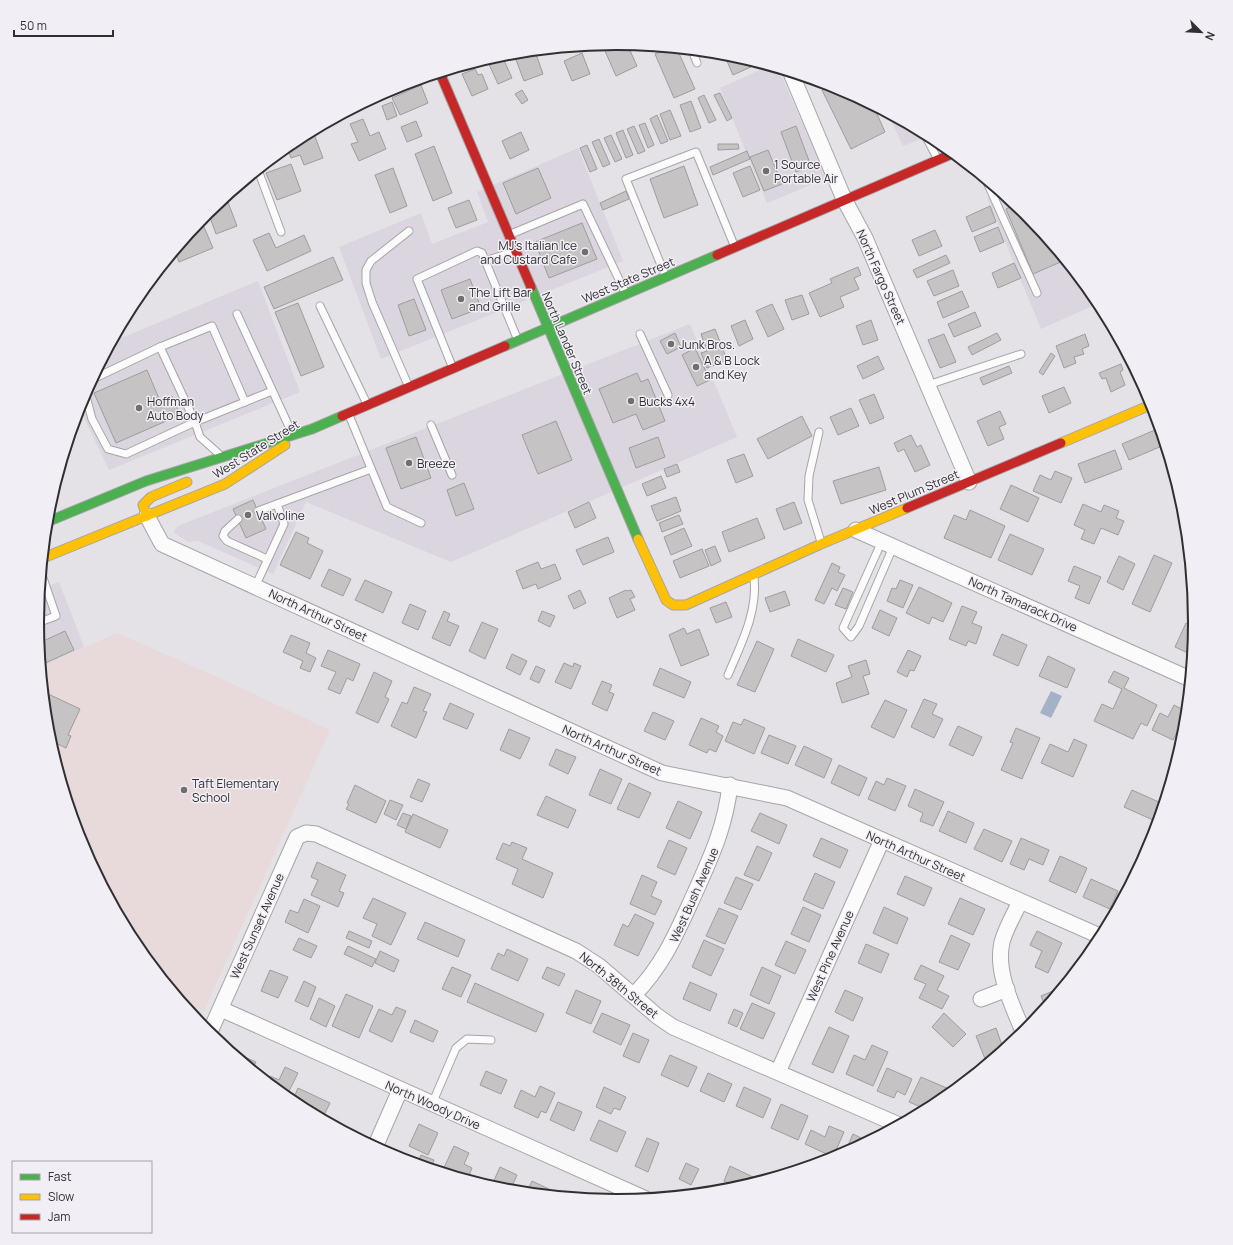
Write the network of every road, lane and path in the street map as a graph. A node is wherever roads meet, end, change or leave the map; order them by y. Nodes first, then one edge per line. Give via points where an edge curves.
1 (694, 56) edge
2 (697, 63) dead end
3 (441, 77) edge
4 (793, 78) edge
5 (929, 142) edge
6 (948, 156) edge
7 (938, 160) junction
8 (260, 175) edge
9 (990, 189) edge
10 (844, 199) junction
11 (409, 231) dead end
12 (281, 232) dead end
13 (508, 235) junction
14 (734, 247) junction
15 (515, 251) junction
16 (485, 261) junction
17 (666, 276) junction
18 (1037, 293) dead end
19 (626, 294) junction
20 (320, 306) dead end
21 (237, 314) dead end
22 (548, 328) junction
23 (640, 334) dead end
24 (518, 340) junction
25 (160, 348) junction
26 (1021, 354) dead end
27 (453, 368) junction
28 (100, 375) edge
29 (928, 385) junction
30 (409, 386) junction
31 (272, 391) junction
32 (668, 395) dead end
33 (245, 402) junction
34 (88, 403) edge
35 (367, 404) junction
36 (1147, 407) edge
37 (349, 413) junction
38 (195, 422) junction
39 (431, 425) dead end
40 (312, 429) junction
41 (819, 432) dead end
42 (293, 435) junction
43 (223, 457) junction
44 (371, 469) junction
45 (452, 475) dead end
46 (969, 482) junction
47 (277, 504) junction
48 (258, 511) dead end
49 (147, 516) junction
50 (238, 519) dead end
51 (53, 522) edge
52 (421, 523) dead end
53 (856, 530) junction
54 (821, 544) junction
55 (887, 544) junction
56 (48, 556) edge
57 (267, 559) junction
58 (754, 575) junction
59 (45, 584) edge
60 (255, 587) junction
61 (686, 606) joint
62 (44, 621) edge
63 (728, 675) dead end
64 (1186, 677) edge
65 (730, 785) junction
66 (316, 834) joint
67 (882, 840) junction
68 (1020, 902) junction
69 (1097, 935) edge
70 (1007, 989) junction
71 (634, 995) junction
72 (981, 999) dead end
73 (221, 1008) junction
74 (212, 1027) edge
75 (1021, 1027) edge
76 (491, 1040) dead end
77 (778, 1072) junction
78 (400, 1090) junction
79 (432, 1104) junction
80 (894, 1123) edge
81 (377, 1142) edge
82 (636, 1194) edge

1 - 2 lane
3 - 13 main road, North Lander Street
4 - 10 street, North Fargo Street
5 - 7 lane
6 - 7 main road, West State Street
7 - 10 main road, West State Street
8 - 12 lane
9 - 18 lane
10 - 14 main road, West State Street
10 - 29 street, North Fargo Street via 865,238
11 - 30 lane via 371,261 366,270 366,283 372,302
13 - 15 main road, North Lander Street
13 - 19 lane via 583,204
14 - 17 main road, West State Street
14 - 17 lane via 696,152 626,179
15 - 16 lane
15 - 22 main road, North Lander Street
16 - 24 lane
16 - 27 lane via 482,253 476,251 417,278
17 - 19 main road, West State Street
19 - 22 main road, West State Street
20 - 35 lane
21 - 31 lane
22 - 24 main road, West State Street
22 - 61 main road, North Lander Street via 661,593 666,602 674,606
23 - 32 lane
24 - 27 main road, West State Street
25 - 28 lane
25 - 33 lane via 212,326
25 - 38 lane
26 - 29 lane
27 - 30 main road, West State Street
29 - 46 street, North Fargo Street
30 - 35 main road, West State Street
31 - 33 lane
31 - 42 lane
33 - 38 lane
34 - 38 lane via 92,419 108,449 126,454
35 - 37 main road, West State Street
36 - 46 main road, West Plum Street
37 - 40 main road, West State Street
37 - 44 lane
38 - 43 lane via 200,437
39 - 45 lane
40 - 42 main road, West State Street
40 - 49 main road, West State Street via 225,484
41 - 54 lane via 809,476 808,500
42 - 43 main road, West State Street
43 - 49 main road, West State Street via 200,475 151,497 143,506
43 - 51 main road, West State Street via 146,481
44 - 47 lane
44 - 52 lane via 387,507
46 - 53 main road, West Plum Street
47 - 48 lane
47 - 57 lane via 284,524
49 - 56 main road, West State Street
49 - 60 street, North Arthur Street via 162,544
50 - 57 lane via 223,536 228,541
53 - 54 main road, West Plum Street
53 - 55 street, North Tamarack Drive
54 - 58 main road, West Plum Street
55 - 55 lane via 843,628 850,637 859,626
55 - 64 street, North Tamarack Drive
57 - 60 lane
58 - 61 main road, West Plum Street
58 - 63 lane via 752,614
59 - 62 lane via 56,616
60 - 65 street, North Arthur Street via 662,772 682,778
65 - 67 street, North Arthur Street via 787,798
65 - 71 street, West Bush Avenue via 726,812 717,842 670,948 651,977
66 - 71 street, North 38th Street via 576,951
66 - 73 street, West Sunset Avenue via 306,833 297,837
67 - 68 street, North Arthur Street
67 - 77 street, West Pine Avenue
68 - 69 street, North Arthur Street
68 - 70 street via 1002,941 1001,961
70 - 72 street
70 - 75 street
71 - 77 street, North 38th Street via 657,1016 674,1027
73 - 74 street, West Sunset Avenue
73 - 78 street, North Woody Drive
76 - 79 lane via 467,1040 456,1048
77 - 80 street, North 38th Street
78 - 79 street, North Woody Drive
78 - 81 street
79 - 82 street, North Woody Drive

